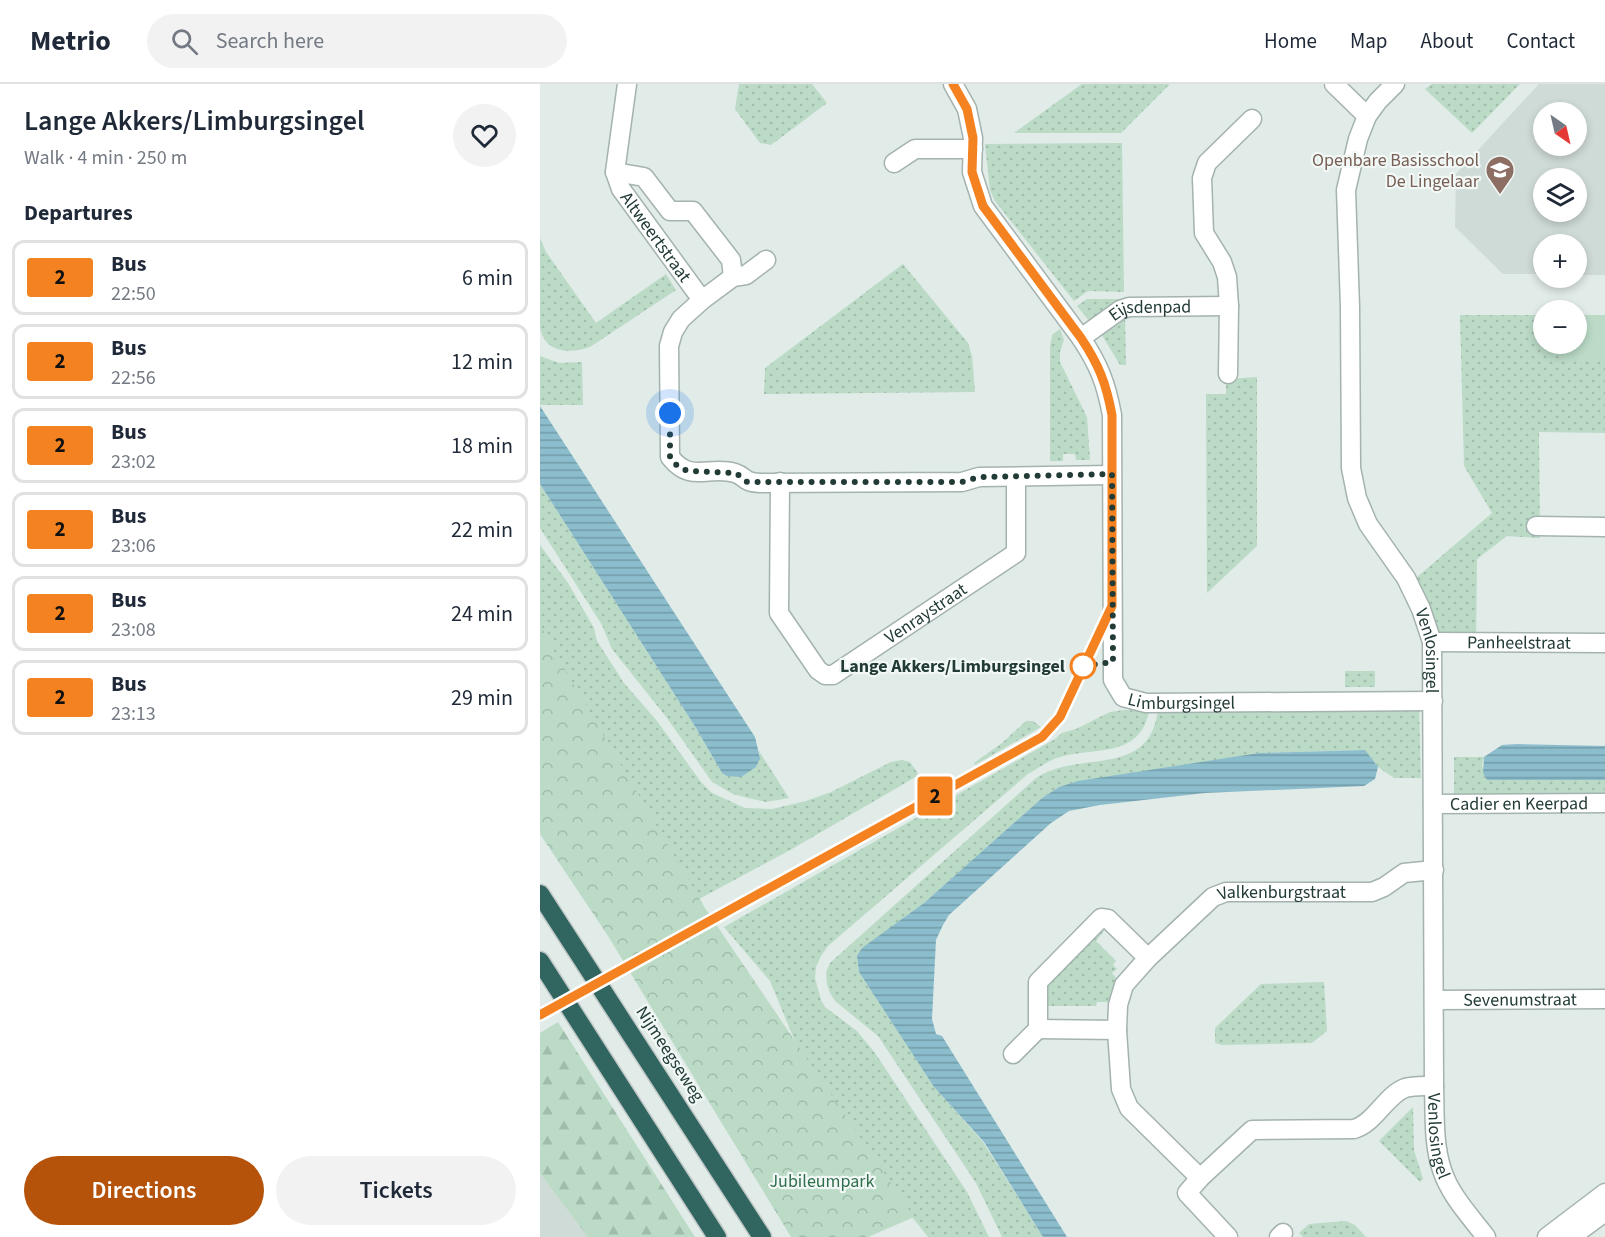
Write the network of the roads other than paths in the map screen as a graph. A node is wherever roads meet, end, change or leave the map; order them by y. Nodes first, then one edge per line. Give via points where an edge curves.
1 (627, 84) edge
2 (953, 84) edge
3 (1334, 84) edge
4 (1395, 84) edge
5 (1367, 116) junction
6 (1252, 119) dead end
7 (972, 149) junction
8 (894, 163) dead end
9 (615, 172) junction
10 (766, 260) dead end
11 (733, 277) junction
12 (702, 300) junction
13 (1229, 306) junction
14 (1081, 338) junction
15 (1228, 374) dead end
16 (1112, 474) junction
17 (1016, 477) junction
18 (780, 482) junction
19 (1536, 526) dead end
20 (1605, 527) edge
21 (1432, 642) junction
22 (1605, 643) edge
23 (1433, 701) junction
24 (1605, 803) edge
25 (1433, 804) junction
26 (1434, 870) junction
27 (540, 894) edge
28 (1148, 958) junction
29 (540, 961) edge
30 (1605, 999) edge
31 (1434, 1000) junction
32 (1038, 1029) junction
33 (1117, 1030) junction
34 (1013, 1054) dead end
35 (1434, 1086) junction
36 (1200, 1178) junction
37 (1605, 1193) edge
38 (1605, 1212) edge
39 (717, 1237) edge
40 (762, 1237) edge
41 (1227, 1237) edge
42 (1486, 1237) edge
43 (1547, 1237) edge
44 (1571, 1237) edge

1 - 9 street, Altweertstraat
2 - 7 street, Limburgsingel via 967,109
3 - 5 street
4 - 5 street, Venlosingel
5 - 21 street, Venlosingel via 1346,190 1351,468 1368,524 1406,578
6 - 13 street via 1207,163 1202,178 1204,233 1222,262
7 - 8 street via 915,149
7 - 14 street, Limburgsingel via 972,172 983,206
9 - 11 street, Altweertstraat via 644,177 670,211 693,211 731,260
9 - 12 street, Altweertstraat via 621,189
10 - 11 street via 746,275
11 - 12 street
12 - 18 street via 681,319 669,346 670,457 688,471 736,473 747,482
13 - 14 street, Eijsdenpad via 1129,307
13 - 15 street
14 - 16 street, Limburgsingel via 1106,386 1112,415
16 - 17 street
16 - 23 street, Limburgsingel via 1113,680 1124,697 1146,704
17 - 18 street via 979,477 962,482
17 - 18 street, Venraystraat via 1016,553 833,675 818,670 779,613
19 - 20 street
21 - 22 street, Panheelstraat
21 - 23 street, Venlosingel
23 - 25 street, Venlosingel
24 - 25 street, Cadier en Keerpad
25 - 26 street, Venlosingel
26 - 28 street, Valkenburgstraat via 1404,873 1371,892 1226,892 1203,904
26 - 31 street, Venlosingel
27 - 40 highway, Nijmeegseweg
28 - 32 street via 1108,918 1101,918 1038,982
28 - 33 street, Valkenburgstraat via 1124,985
29 - 39 highway
30 - 31 street, Sevenumstraat
31 - 35 street, Venlosingel
32 - 33 street
32 - 34 street
33 - 36 street, Valkenburgstraat via 1121,1089 1129,1108
35 - 36 street via 1401,1089 1354,1129 1252,1130
35 - 42 street, Venlosingel via 1436,1144 1442,1171 1454,1195
36 - 41 street via 1187,1193
37 - 43 street
38 - 44 street

